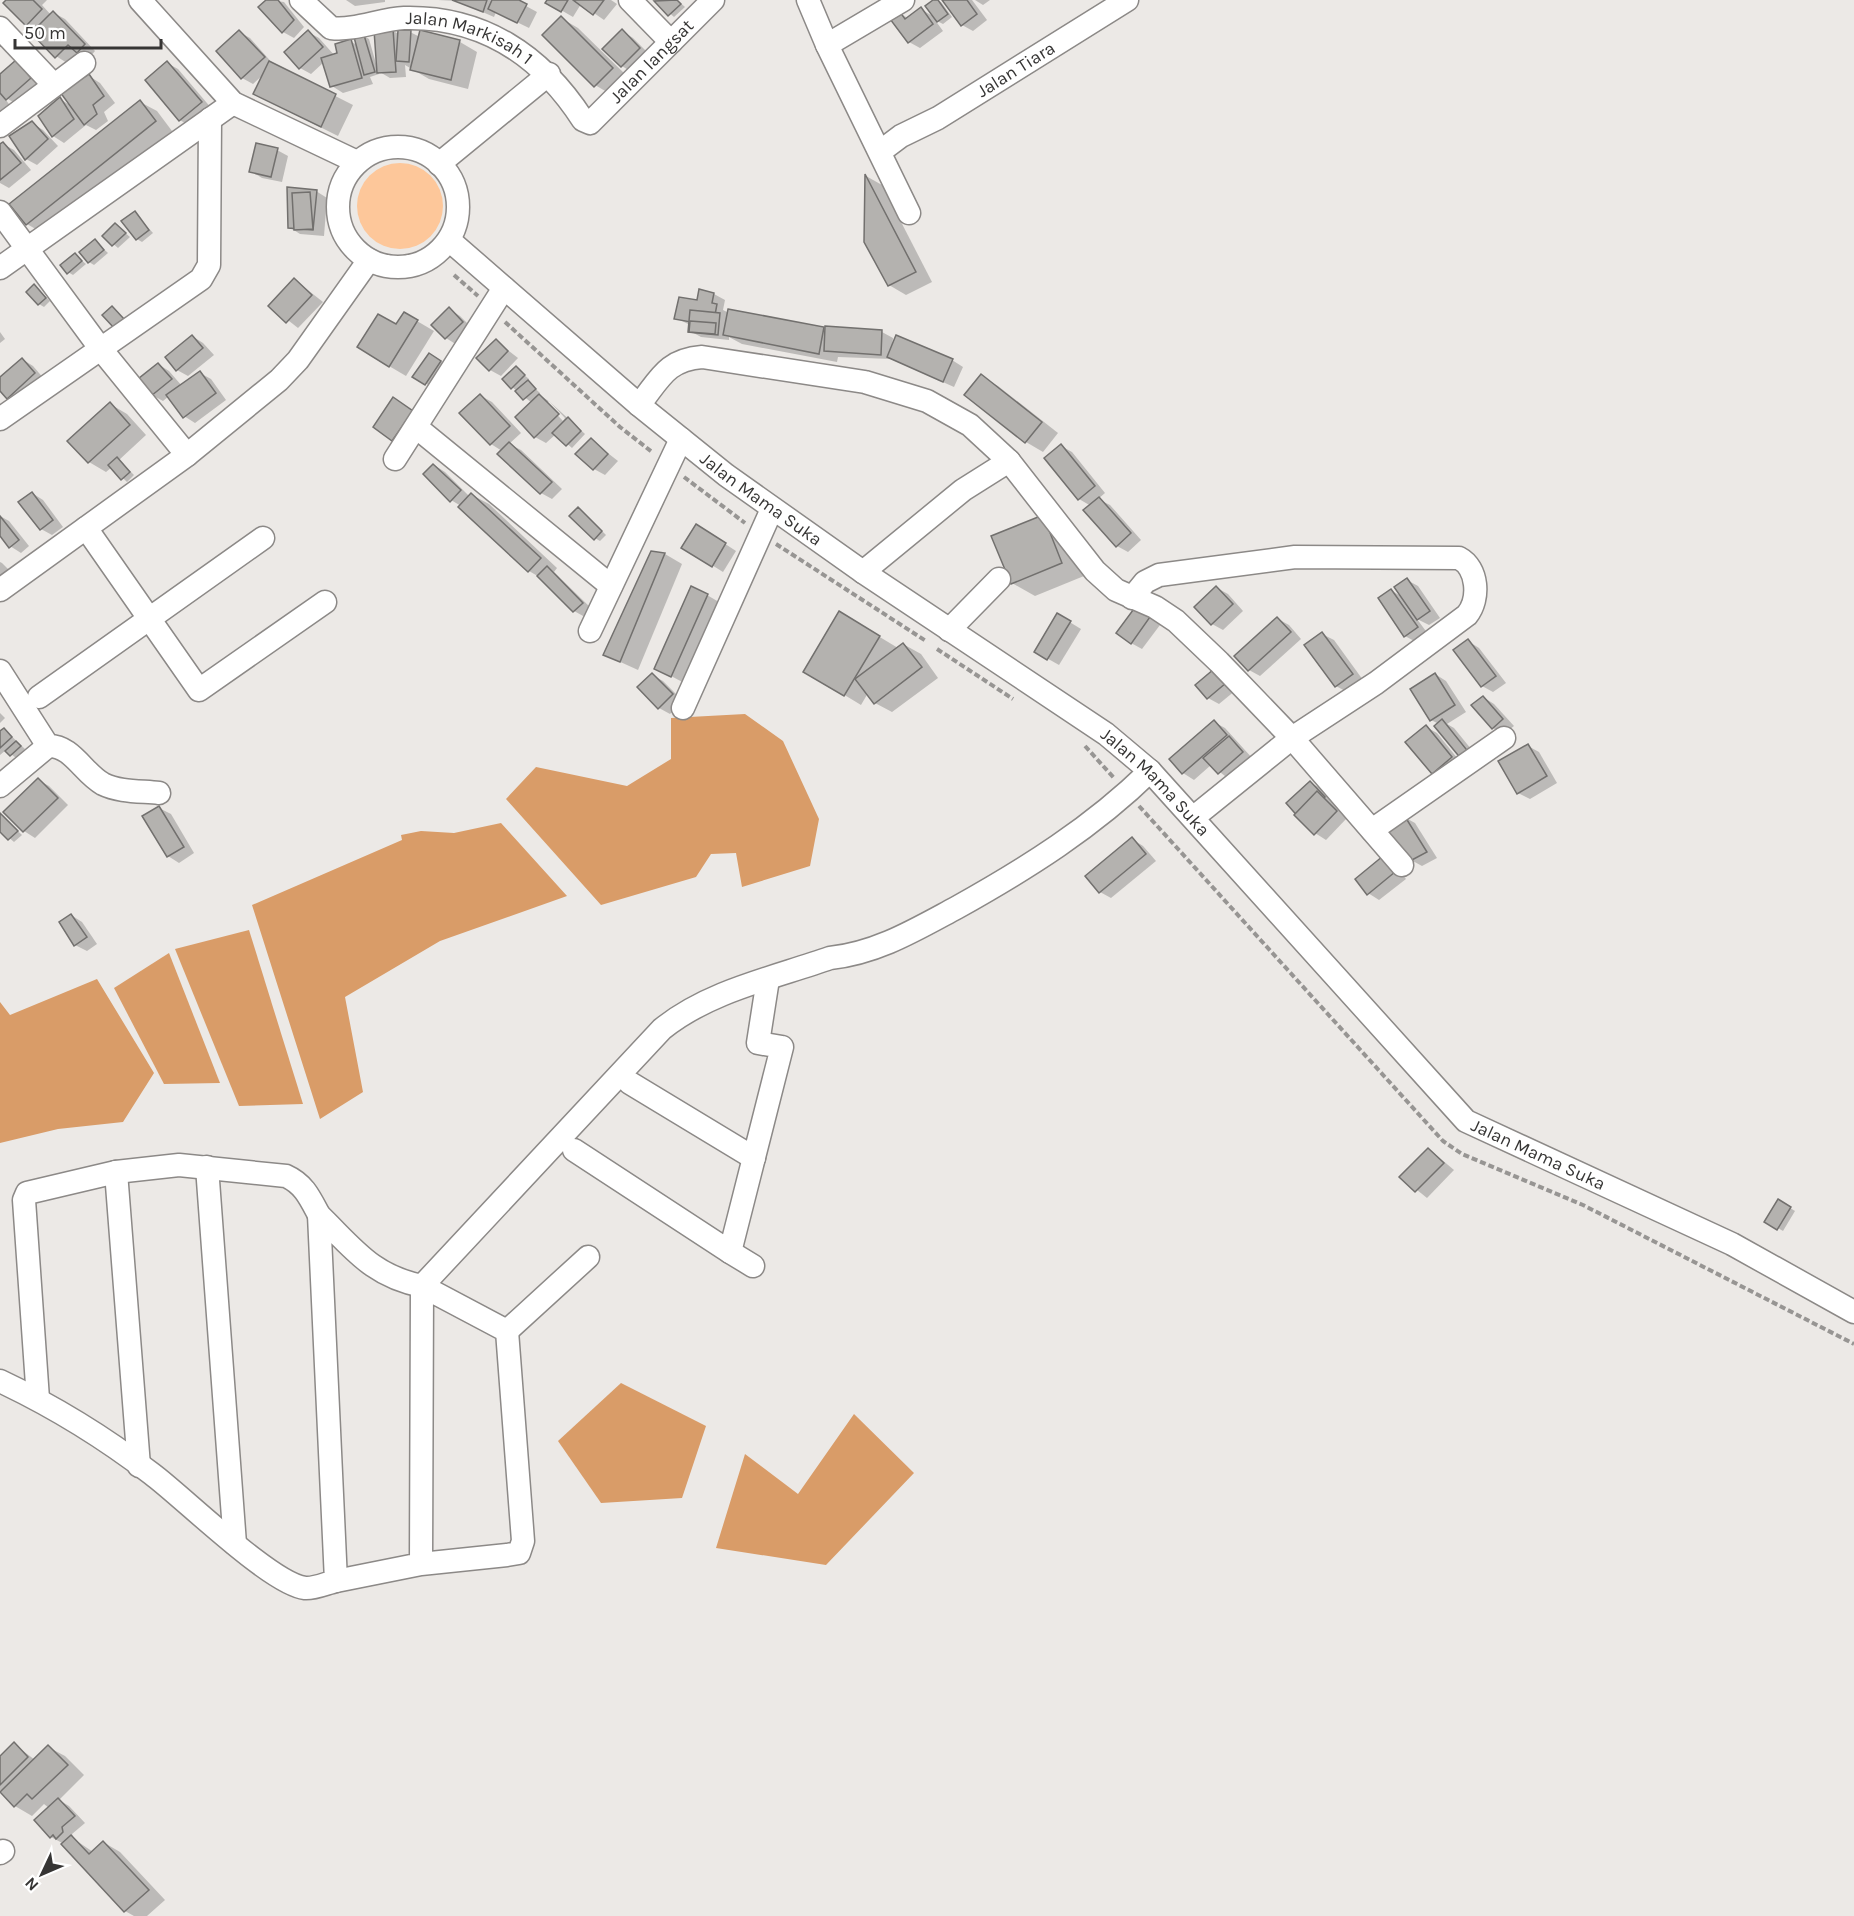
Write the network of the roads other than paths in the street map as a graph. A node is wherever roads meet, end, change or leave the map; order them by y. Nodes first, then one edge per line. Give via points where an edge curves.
1 (140, 0) edge
2 (301, 0) edge
3 (630, 0) edge
4 (713, 0) edge
5 (808, 0) edge
6 (903, 0) edge
7 (1127, 0) edge
8 (1094, 8) edge
9 (0, 28) edge
10 (671, 42) junction
11 (827, 45) junction
12 (84, 63) dead end
13 (549, 74) junction
14 (54, 85) junction
15 (233, 103) junction
16 (210, 119) junction
17 (590, 123) joint
18 (0, 126) edge
19 (881, 152) junction
20 (357, 162) junction
21 (439, 164) junction
22 (0, 212) edge
23 (909, 213) dead end
24 (28, 248) junction
25 (441, 248) junction
26 (369, 260) junction
27 (0, 268) edge
28 (504, 288) junction
29 (100, 348) junction
30 (639, 405) junction
31 (0, 419) edge
32 (416, 427) junction
33 (681, 439) junction
34 (187, 455) junction
35 (395, 459) dead end
36 (1009, 461) junction
37 (772, 509) junction
38 (86, 528) junction
39 (262, 538) dead end
40 (863, 572) junction
41 (999, 579) dead end
42 (611, 586) junction
43 (0, 590) edge
44 (1132, 598) junction
45 (325, 602) dead end
46 (150, 619) junction
47 (949, 630) junction
48 (590, 631) dead end
49 (0, 671) edge
50 (39, 697) dead end
51 (683, 708) dead end
52 (1292, 738) junction
53 (1504, 738) dead end
54 (48, 746) junction
55 (1150, 771) junction
56 (0, 786) edge
57 (159, 793) dead end
58 (1194, 817) junction
59 (1372, 830) junction
60 (1402, 866) dead end
61 (768, 979) junction
62 (630, 1083) dead end
63 (574, 1150) dead end
64 (754, 1158) junction
65 (207, 1167) junction
66 (116, 1172) junction
67 (319, 1215) junction
68 (730, 1252) junction
69 (588, 1257) dead end
70 (753, 1266) dead end
71 (422, 1286) junction
72 (1854, 1312) edge
73 (507, 1331) junction
74 (0, 1381) edge
75 (38, 1399) junction
76 (139, 1466) junction
77 (235, 1544) junction
78 (421, 1564) junction
79 (336, 1581) junction

1 - 15 street
2 - 13 street, Jalan Markisah 1 via 322,22 336,29 401,18 443,19 483,31 522,52
3 - 10 street
4 - 10 street, Jalan langsat
5 - 11 street
6 - 11 street
7 - 8 street, Jalan Tiara
8 - 19 street, Jalan Tiara via 995,83 901,136
9 - 14 street
10 - 17 street, Jalan langsat
11 - 19 street
12 - 14 street
13 - 17 street, Jalan Markisah 1 via 583,120
13 - 21 street
14 - 18 street
15 - 16 street
15 - 20 street
16 - 24 street
16 - 29 street via 206,273
19 - 23 street
20 - 21 street via 384,149 399,147 427,155
20 - 26 street via 342,186 338,214 348,241
21 - 25 street via 456,194 457,218
22 - 24 street
24 - 27 street
24 - 29 street
25 - 26 street via 414,265 391,267
25 - 28 street, Jalan Mama Suka
26 - 34 street via 298,360
28 - 30 street, Jalan Mama Suka
28 - 32 street
29 - 31 street
29 - 34 street
30 - 33 street, Jalan Mama Suka
30 - 36 street via 671,366 683,359 702,357 865,382 927,401 970,425
32 - 35 street
32 - 42 street
33 - 37 street, Jalan Mama Suka
33 - 42 street
34 - 38 street
36 - 40 street via 963,490
36 - 44 street via 1095,570 1116,590
37 - 40 street, Jalan Mama Suka
37 - 51 street
38 - 43 street
38 - 46 street
39 - 46 street
40 - 47 street, Jalan Mama Suka
41 - 47 street
42 - 48 street
44 - 52 street via 1176,621
44 - 52 street via 1144,582 1159,574 1295,557 1460,558 1468,562 1475,598 1467,615 1376,683
45 - 46 street via 199,690
46 - 50 street
47 - 55 street, Jalan Mama Suka via 1106,734
49 - 54 street
52 - 58 street
52 - 59 street
53 - 59 street
54 - 56 street
54 - 57 street via 64,749 85,771 105,784
55 - 58 street, Jalan Mama Suka
55 - 61 street via 1030,867 897,940
58 - 72 street, Jalan Mama Suka via 1466,1121 1732,1244
59 - 60 street
61 - 64 street via 758,1043 782,1047
61 - 71 street via 693,1007 662,1029
62 - 64 street
63 - 68 street
64 - 68 street
65 - 66 street via 179,1165
65 - 67 street via 285,1176 297,1181
65 - 77 street
66 - 75 street via 36,1189 27,1193 24,1200
66 - 76 street
67 - 71 street via 372,1267 396,1281
67 - 79 street
68 - 70 street
69 - 73 street
71 - 73 street
71 - 78 street
73 - 78 street via 523,1541 519,1553
74 - 75 street
75 - 76 street
76 - 77 street
77 - 79 street via 284,1579 305,1588
78 - 79 street

